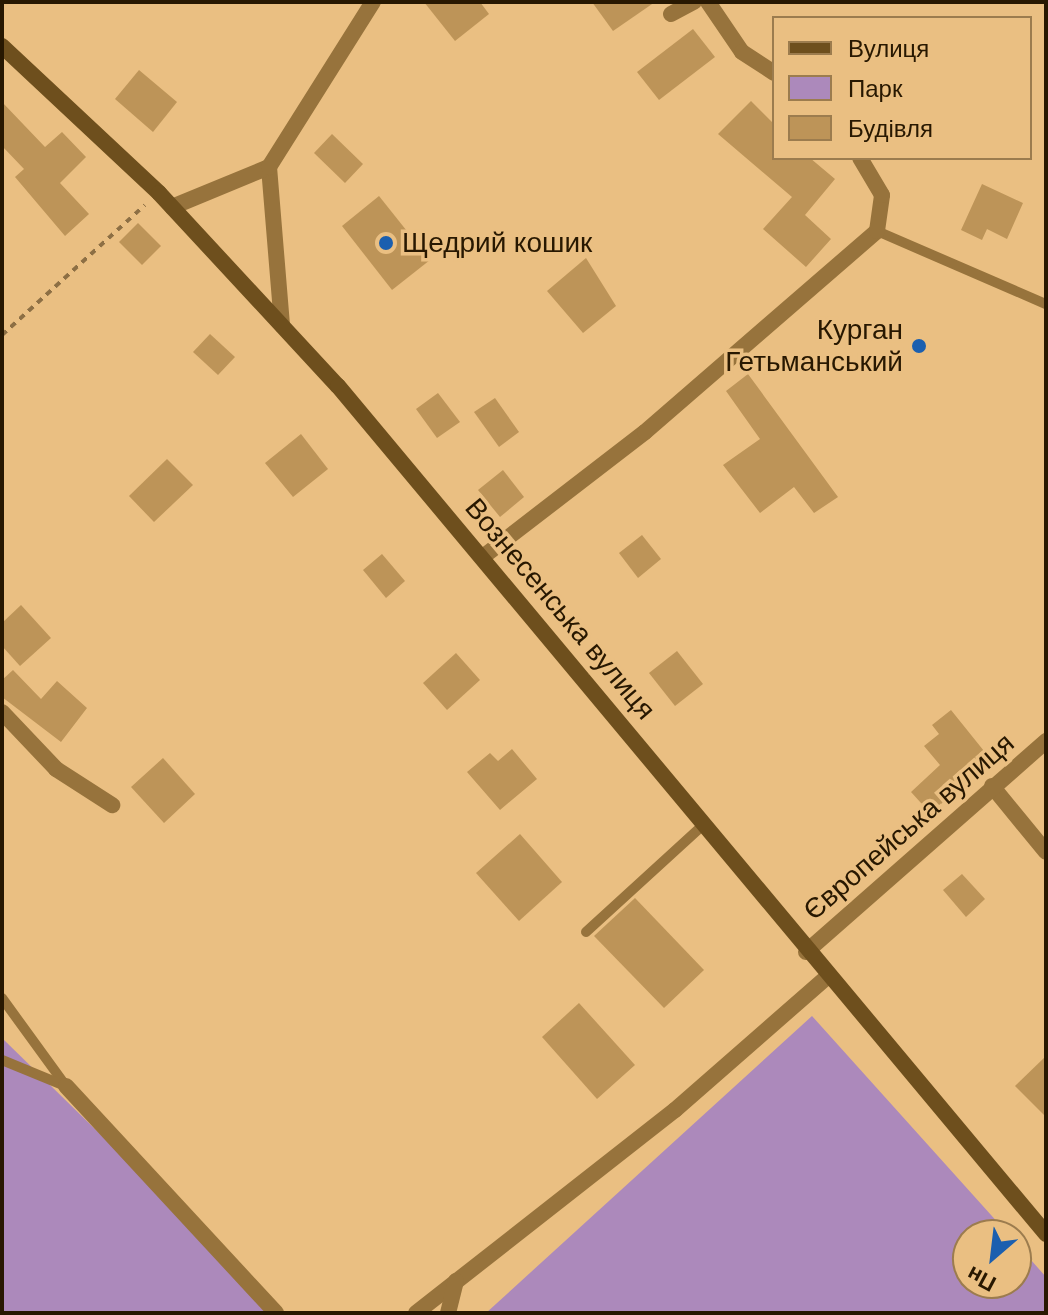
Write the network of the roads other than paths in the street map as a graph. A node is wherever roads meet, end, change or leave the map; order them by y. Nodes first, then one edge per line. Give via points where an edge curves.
1 (373, 2) edge
2 (694, 2) edge
3 (708, 2) edge
4 (671, 14) dead end
5 (2, 46) edge
6 (772, 72) edge
7 (861, 160) edge
8 (269, 167) junction
9 (172, 207) junction
10 (877, 231) junction
11 (1046, 304) edge
12 (282, 325) junction
13 (484, 556) junction
14 (2, 712) edge
15 (1046, 741) edge
16 (992, 786) junction
17 (112, 805) dead end
18 (703, 825) junction
19 (1046, 852) edge
20 (586, 932) dead end
21 (806, 952) junction
22 (827, 977) junction
23 (2, 998) edge
24 (2, 1060) edge
25 (66, 1086) junction
26 (1046, 1234) edge
27 (456, 1281) junction
28 (276, 1313) edge
29 (416, 1313) edge
30 (448, 1313) edge

1 - 8 street
2 - 4 street
3 - 6 street via 742,52
5 - 9 main road, Вознесенська вулиця
7 - 10 street via 882,195
8 - 9 street
8 - 12 street
9 - 12 main road, Вознесенська вулиця
10 - 11 lane
10 - 13 street via 645,432
12 - 13 main road, Вознесенська вулиця
13 - 18 main road, Вознесенська вулиця
14 - 17 street via 56,769
15 - 16 street, Європейська вулиця
16 - 19 street
16 - 21 street, Європейська вулиця
18 - 20 lane
18 - 21 main road, Вознесенська вулиця
21 - 22 main road, Вознесенська вулиця
22 - 26 main road, Вознесенська вулиця
22 - 27 street via 675,1110
23 - 25 lane
24 - 25 lane
25 - 28 street
27 - 29 street
27 - 30 street

